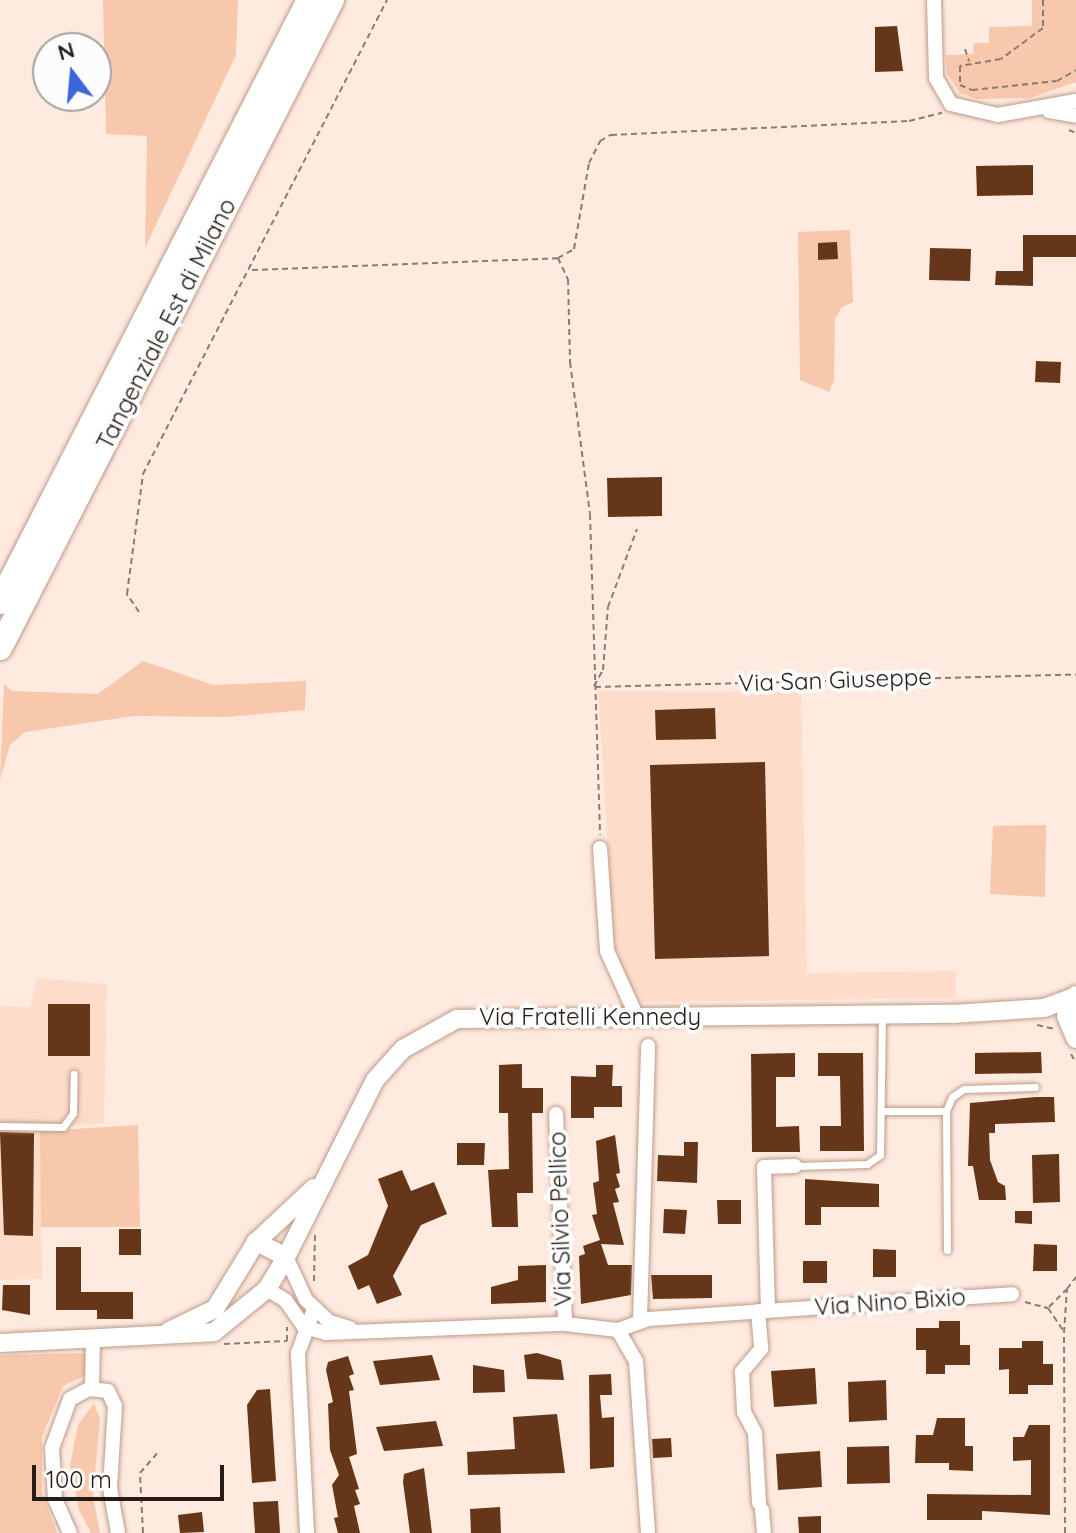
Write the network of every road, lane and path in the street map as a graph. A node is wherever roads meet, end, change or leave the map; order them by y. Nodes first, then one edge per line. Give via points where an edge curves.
1 (309, 0) edge
2 (332, 0) edge
3 (387, 0) edge
4 (934, 0) edge
5 (1043, 0) edge
6 (965, 49) dead end
7 (969, 62) junction
8 (1076, 70) edge
9 (1076, 101) edge
10 (951, 104) junction
11 (1041, 111) junction
12 (1076, 116) edge
13 (558, 258) junction
14 (252, 270) junction
15 (637, 529) dead end
16 (0, 602) edge
17 (139, 612) dead end
18 (0, 648) edge
19 (1076, 674) edge
20 (594, 687) junction
21 (600, 848) joint
22 (1075, 996) edge
23 (1030, 1010) junction
24 (882, 1015) junction
25 (637, 1017) junction
26 (1068, 1038) edge
27 (648, 1046) dead end
28 (1076, 1063) edge
29 (74, 1074) dead end
30 (1035, 1087) dead end
31 (882, 1111) junction
32 (946, 1111) junction
33 (556, 1114) dead end
34 (0, 1126) edge
35 (795, 1166) joint
36 (328, 1172) junction
37 (316, 1229) dead end
38 (947, 1250) dead end
39 (248, 1253) junction
40 (286, 1257) junction
41 (1076, 1277) edge
42 (267, 1289) junction
43 (1067, 1289) junction
44 (1012, 1294) joint
45 (310, 1305) junction
46 (1048, 1308) junction
47 (292, 1311) junction
48 (763, 1311) junction
49 (640, 1320) junction
50 (565, 1324) junction
51 (304, 1327) junction
52 (366, 1331) junction
53 (1064, 1333) junction
54 (622, 1334) junction
55 (147, 1337) junction
56 (93, 1339) junction
57 (0, 1343) edge
58 (215, 1344) dead end
59 (92, 1389) junction
60 (160, 1450) dead end
61 (70, 1533) edge
62 (118, 1533) edge
63 (143, 1533) edge
64 (307, 1533) edge
65 (648, 1533) edge
66 (764, 1533) edge
67 (1065, 1533) edge

1 - 16 highway, Tangenziale Est di Milano
2 - 18 highway, Tangenziale Est di Milano
3 - 14 path via 257,251
4 - 10 street via 936,78
5 - 7 path via 1043,28 1001,59
6 - 7 path
7 - 8 path via 960,66 957,79 972,90 1057,81
9 - 11 street
10 - 11 street via 980,115
10 - 13 path via 939,116 909,121 611,135 600,141 589,163 574,249
11 - 12 street
13 - 14 path
13 - 20 path via 568,279 570,362 590,514
14 - 17 path via 143,474 127,594
15 - 20 path via 608,607 603,670
19 - 20 path, Via San Giuseppe
20 - 21 path
21 - 25 street via 607,951
22 - 23 street, Via Fratelli Kennedy
22 - 26 street via 1066,1014
23 - 24 street, Via Fratelli Kennedy
23 - 26 street, Via Fratelli Kennedy via 1056,1019
23 - 26 path via 1034,1024
24 - 25 street, Via Fratelli Kennedy
24 - 31 lane
25 - 36 street, Via Fratelli Kennedy via 480,1017 437,1027 403,1049 375,1080
26 - 28 path
27 - 49 street
29 - 34 lane via 73,1113 63,1127
30 - 32 lane via 964,1089 952,1097
31 - 32 lane
31 - 35 lane via 882,1144 875,1161
32 - 38 lane
33 - 50 street, Via Silvio Pellico
35 - 48 street via 764,1167
36 - 39 street, Via Fratelli Kennedy
36 - 40 street, Via Fratelli Kennedy
37 - 45 path
39 - 40 street
39 - 42 street via 250,1280
39 - 55 street via 226,1298 204,1318
40 - 42 street
40 - 45 street
41 - 43 path
42 - 47 street
42 - 55 street via 214,1332
43 - 46 path
43 - 53 path
44 - 46 path via 1015,1301
44 - 48 street, Via Nino Bixio
45 - 51 street
45 - 52 street, Via Silvio Pellico via 330,1322
46 - 53 path
47 - 51 street
47 - 58 path via 287,1314 287,1341
48 - 49 street, Via Nino Bixio
48 - 66 street via 761,1349 742,1372 744,1412 755,1433
49 - 54 street, Via Nino Bixio
50 - 52 street, Via Silvio Pellico
50 - 54 street, Via Silvio Pellico
51 - 52 street, Via Silvio Pellico via 326,1333
51 - 64 street via 298,1353
53 - 67 path
54 - 65 street via 636,1361
55 - 56 street
56 - 57 street
56 - 59 street
59 - 61 street via 72,1396 53,1441 54,1491
59 - 62 street via 109,1392 116,1411 110,1488
60 - 63 path via 140,1473

